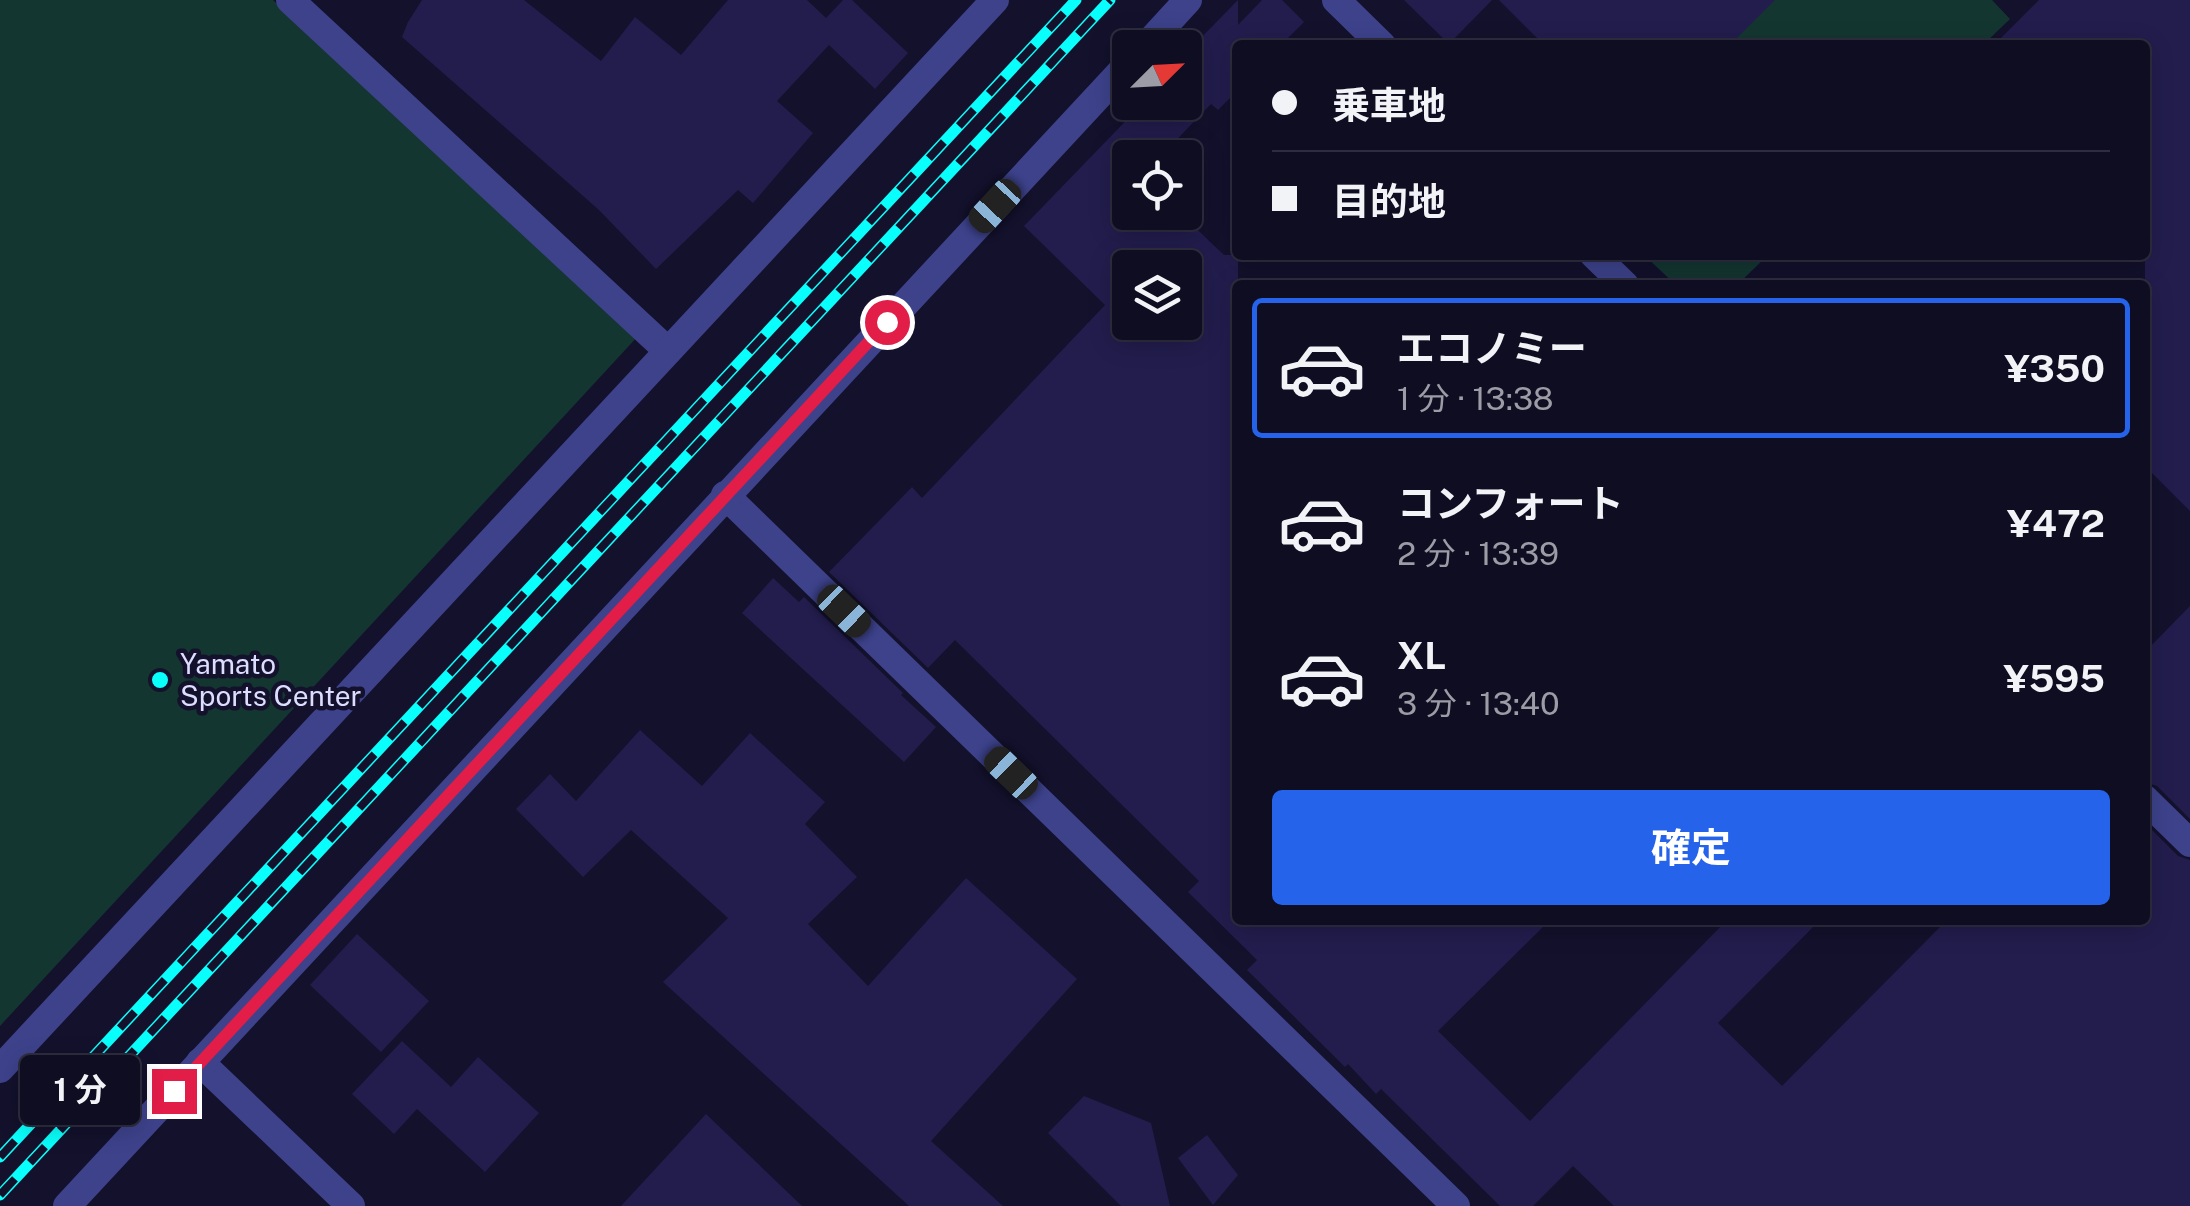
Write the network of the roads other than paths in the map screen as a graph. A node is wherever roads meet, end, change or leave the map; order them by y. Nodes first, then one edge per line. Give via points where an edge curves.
1 (290, 0) edge
2 (995, 0) edge
3 (1188, 0) edge
4 (1336, 0) edge
5 (1160, 30) edge
6 (1377, 40) edge
7 (1112, 81) edge
8 (1599, 260) edge
9 (1620, 280) edge
10 (668, 352) junction
11 (726, 495) junction
12 (2150, 804) edge
13 (2190, 843) edge
14 (200, 1062) junction
15 (0, 1069) edge
16 (66, 1206) edge
17 (351, 1206) edge
18 (1456, 1206) edge

1 - 10 street
2 - 10 street
3 - 5 street
4 - 6 street
7 - 11 street
8 - 9 street
10 - 15 street
11 - 14 street
11 - 18 street
12 - 13 street
14 - 16 street
14 - 17 street

